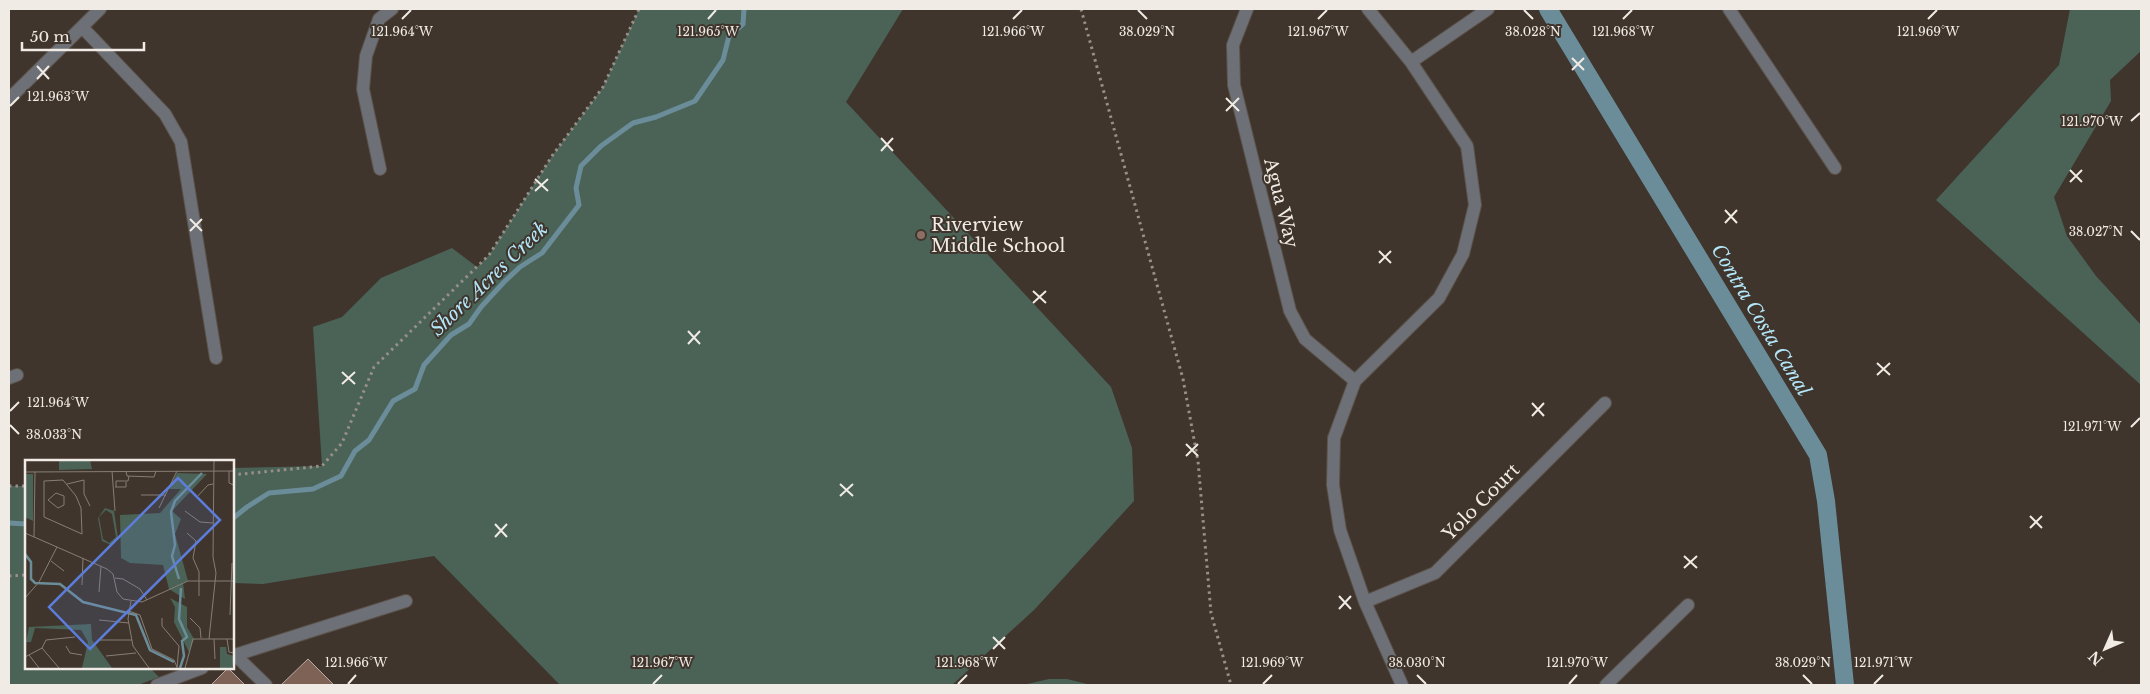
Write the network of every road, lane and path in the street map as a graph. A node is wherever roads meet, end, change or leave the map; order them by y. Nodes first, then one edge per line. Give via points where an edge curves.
1 (100, 9) edge
2 (392, 9) edge
3 (639, 9) edge
4 (1081, 9) edge
5 (1247, 9) edge
6 (1368, 9) edge
7 (1488, 9) edge
8 (1729, 9) edge
9 (82, 27) junction
10 (1411, 62) junction
11 (9, 98) edge
12 (1835, 168) dead end
13 (380, 169) dead end
14 (216, 358) dead end
15 (1356, 381) junction
16 (1605, 403) dead end
17 (234, 475) edge
18 (9, 486) edge
19 (25, 486) edge
20 (25, 575) edge
21 (9, 576) edge
22 (406, 601) dead end
23 (1365, 602) junction
24 (1688, 605) dead end
25 (234, 655) edge
26 (199, 669) edge
27 (157, 685) edge
28 (266, 685) edge
29 (1231, 685) edge
30 (1402, 685) edge
31 (1606, 685) edge

1 - 9 street
2 - 13 street via 379,19 366,56 363,89
3 - 17 path via 602,87 552,156 490,255 374,367 342,442 322,466
4 - 29 path via 1183,379 1198,461 1211,613
5 - 15 street, Agua Way via 1233,45 1234,85 1290,310 1305,339
6 - 10 street
7 - 10 street
8 - 12 street
9 - 11 street
9 - 14 street via 165,114 180,142
10 - 15 street via 1467,146 1475,205 1462,254 1439,298
15 - 23 street via 1334,438 1333,485 1340,530
16 - 23 street, Yolo Court via 1435,572
18 - 19 path
20 - 21 path
22 - 25 street
23 - 30 street
24 - 31 street
25 - 28 street
26 - 27 street

